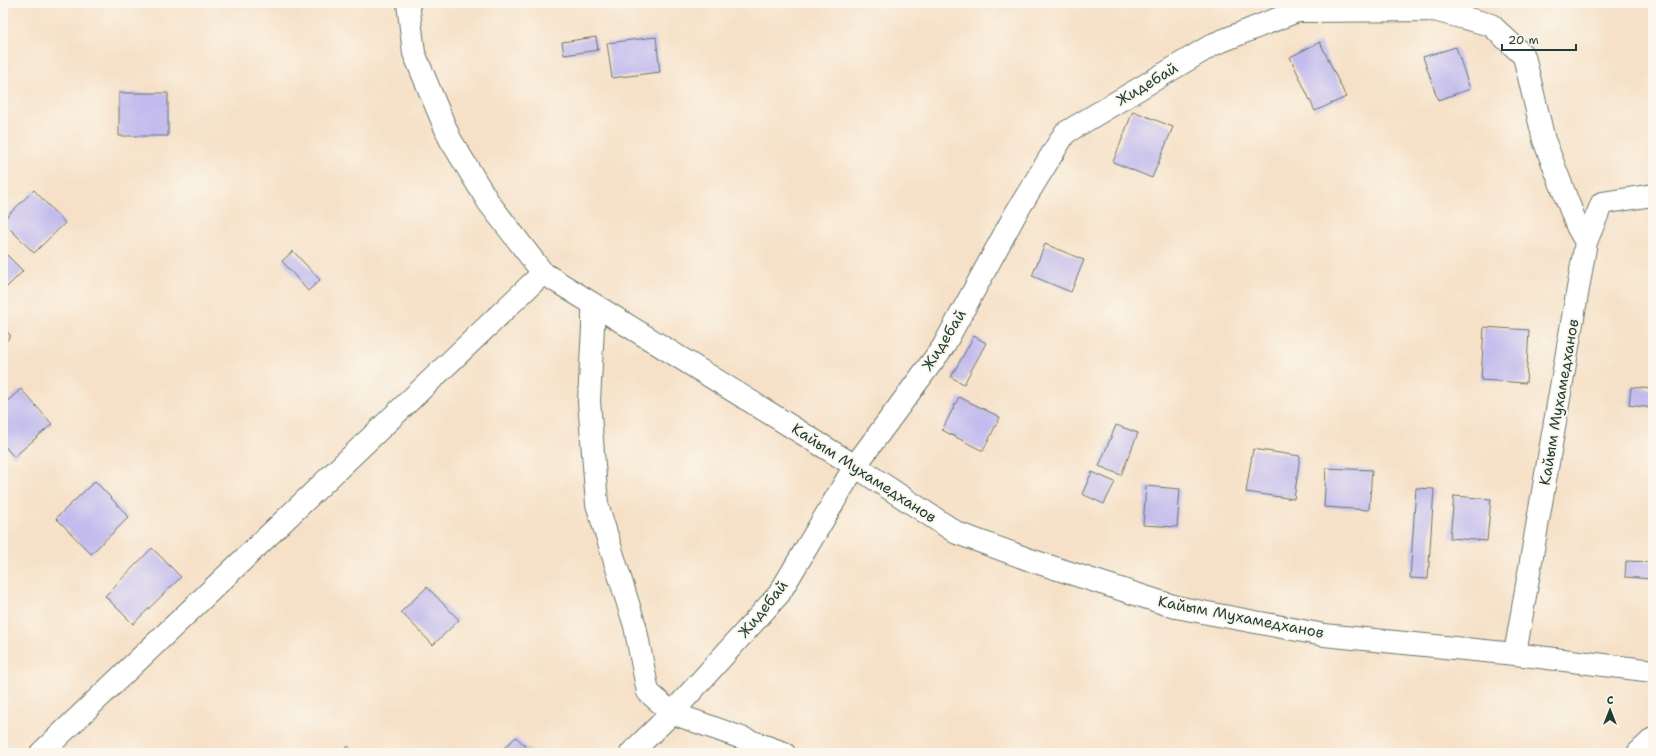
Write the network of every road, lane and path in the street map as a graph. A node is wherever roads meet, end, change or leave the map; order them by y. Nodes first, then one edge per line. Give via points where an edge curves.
1 (408, 3) edge
2 (1304, 7) edge
3 (1653, 196) edge
4 (1586, 242) junction
5 (543, 273) junction
6 (593, 304) junction
7 (855, 466) junction
8 (1515, 654) junction
9 (1653, 671) edge
10 (672, 713) junction
11 (1653, 739) edge
12 (41, 753) edge
13 (632, 753) edge
14 (784, 753) edge
15 (1638, 753) edge

1 - 5 street, Кайым Мухамедханов via 414,53 450,139 489,203
2 - 4 street via 1434,10 1491,25 1524,56 1544,140 1577,226
2 - 7 street, Жидебай via 1214,44 1065,133 1016,213 943,347
3 - 4 street, Кайым Мухамедханов via 1602,203
4 - 8 street, Кайым Мухамедханов
5 - 6 street, Кайым Мухамедханов
5 - 12 street
6 - 7 street, Кайым Мухамедханов
6 - 10 street via 589,401 597,504 635,626 648,692
7 - 8 street, Кайым Мухамедханов via 957,533 1033,561 1176,607 1324,634
7 - 10 street, Жидебай via 779,594
8 - 9 street, Кайым Мухамедханов
10 - 13 street, Жидебай
10 - 14 street
11 - 15 street

